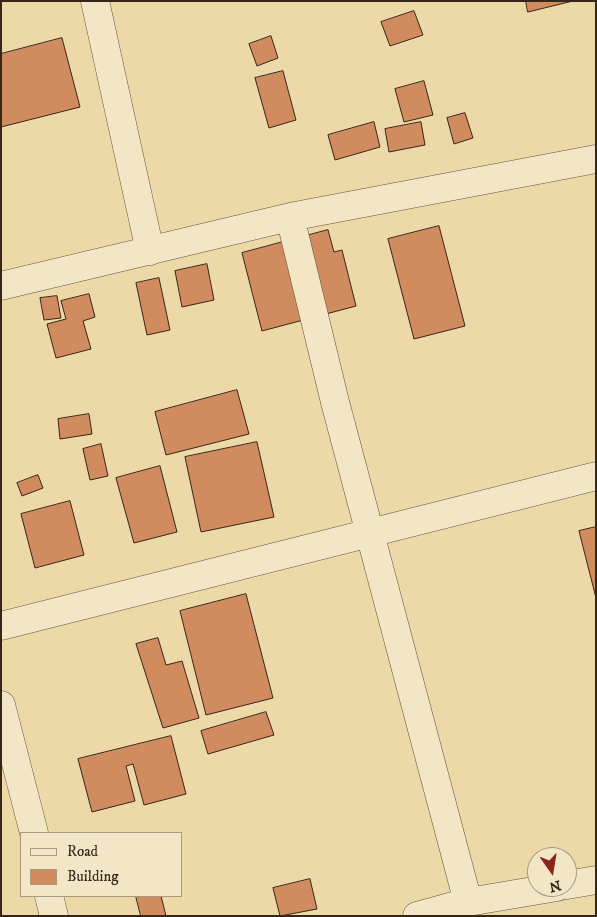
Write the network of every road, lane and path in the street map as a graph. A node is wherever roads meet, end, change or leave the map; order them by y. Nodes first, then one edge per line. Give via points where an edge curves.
1 (95, 1) edge
2 (596, 159) edge
3 (290, 218) junction
4 (150, 251) junction
5 (1, 286) edge
6 (596, 476) edge
7 (371, 533) junction
8 (1, 626) edge
9 (1, 705) edge
10 (10, 779) edge
11 (34, 832) edge
12 (596, 880) edge
13 (577, 883) edge
14 (527, 892) edge
15 (49, 897) edge
16 (468, 902) junction
17 (54, 916) edge
18 (417, 916) edge

1 - 4 street
2 - 3 street
3 - 4 street
3 - 7 street
4 - 5 street
6 - 7 street
7 - 8 street
7 - 16 street
9 - 10 street
10 - 11 street
12 - 13 street
14 - 16 street
15 - 17 street
16 - 18 street

